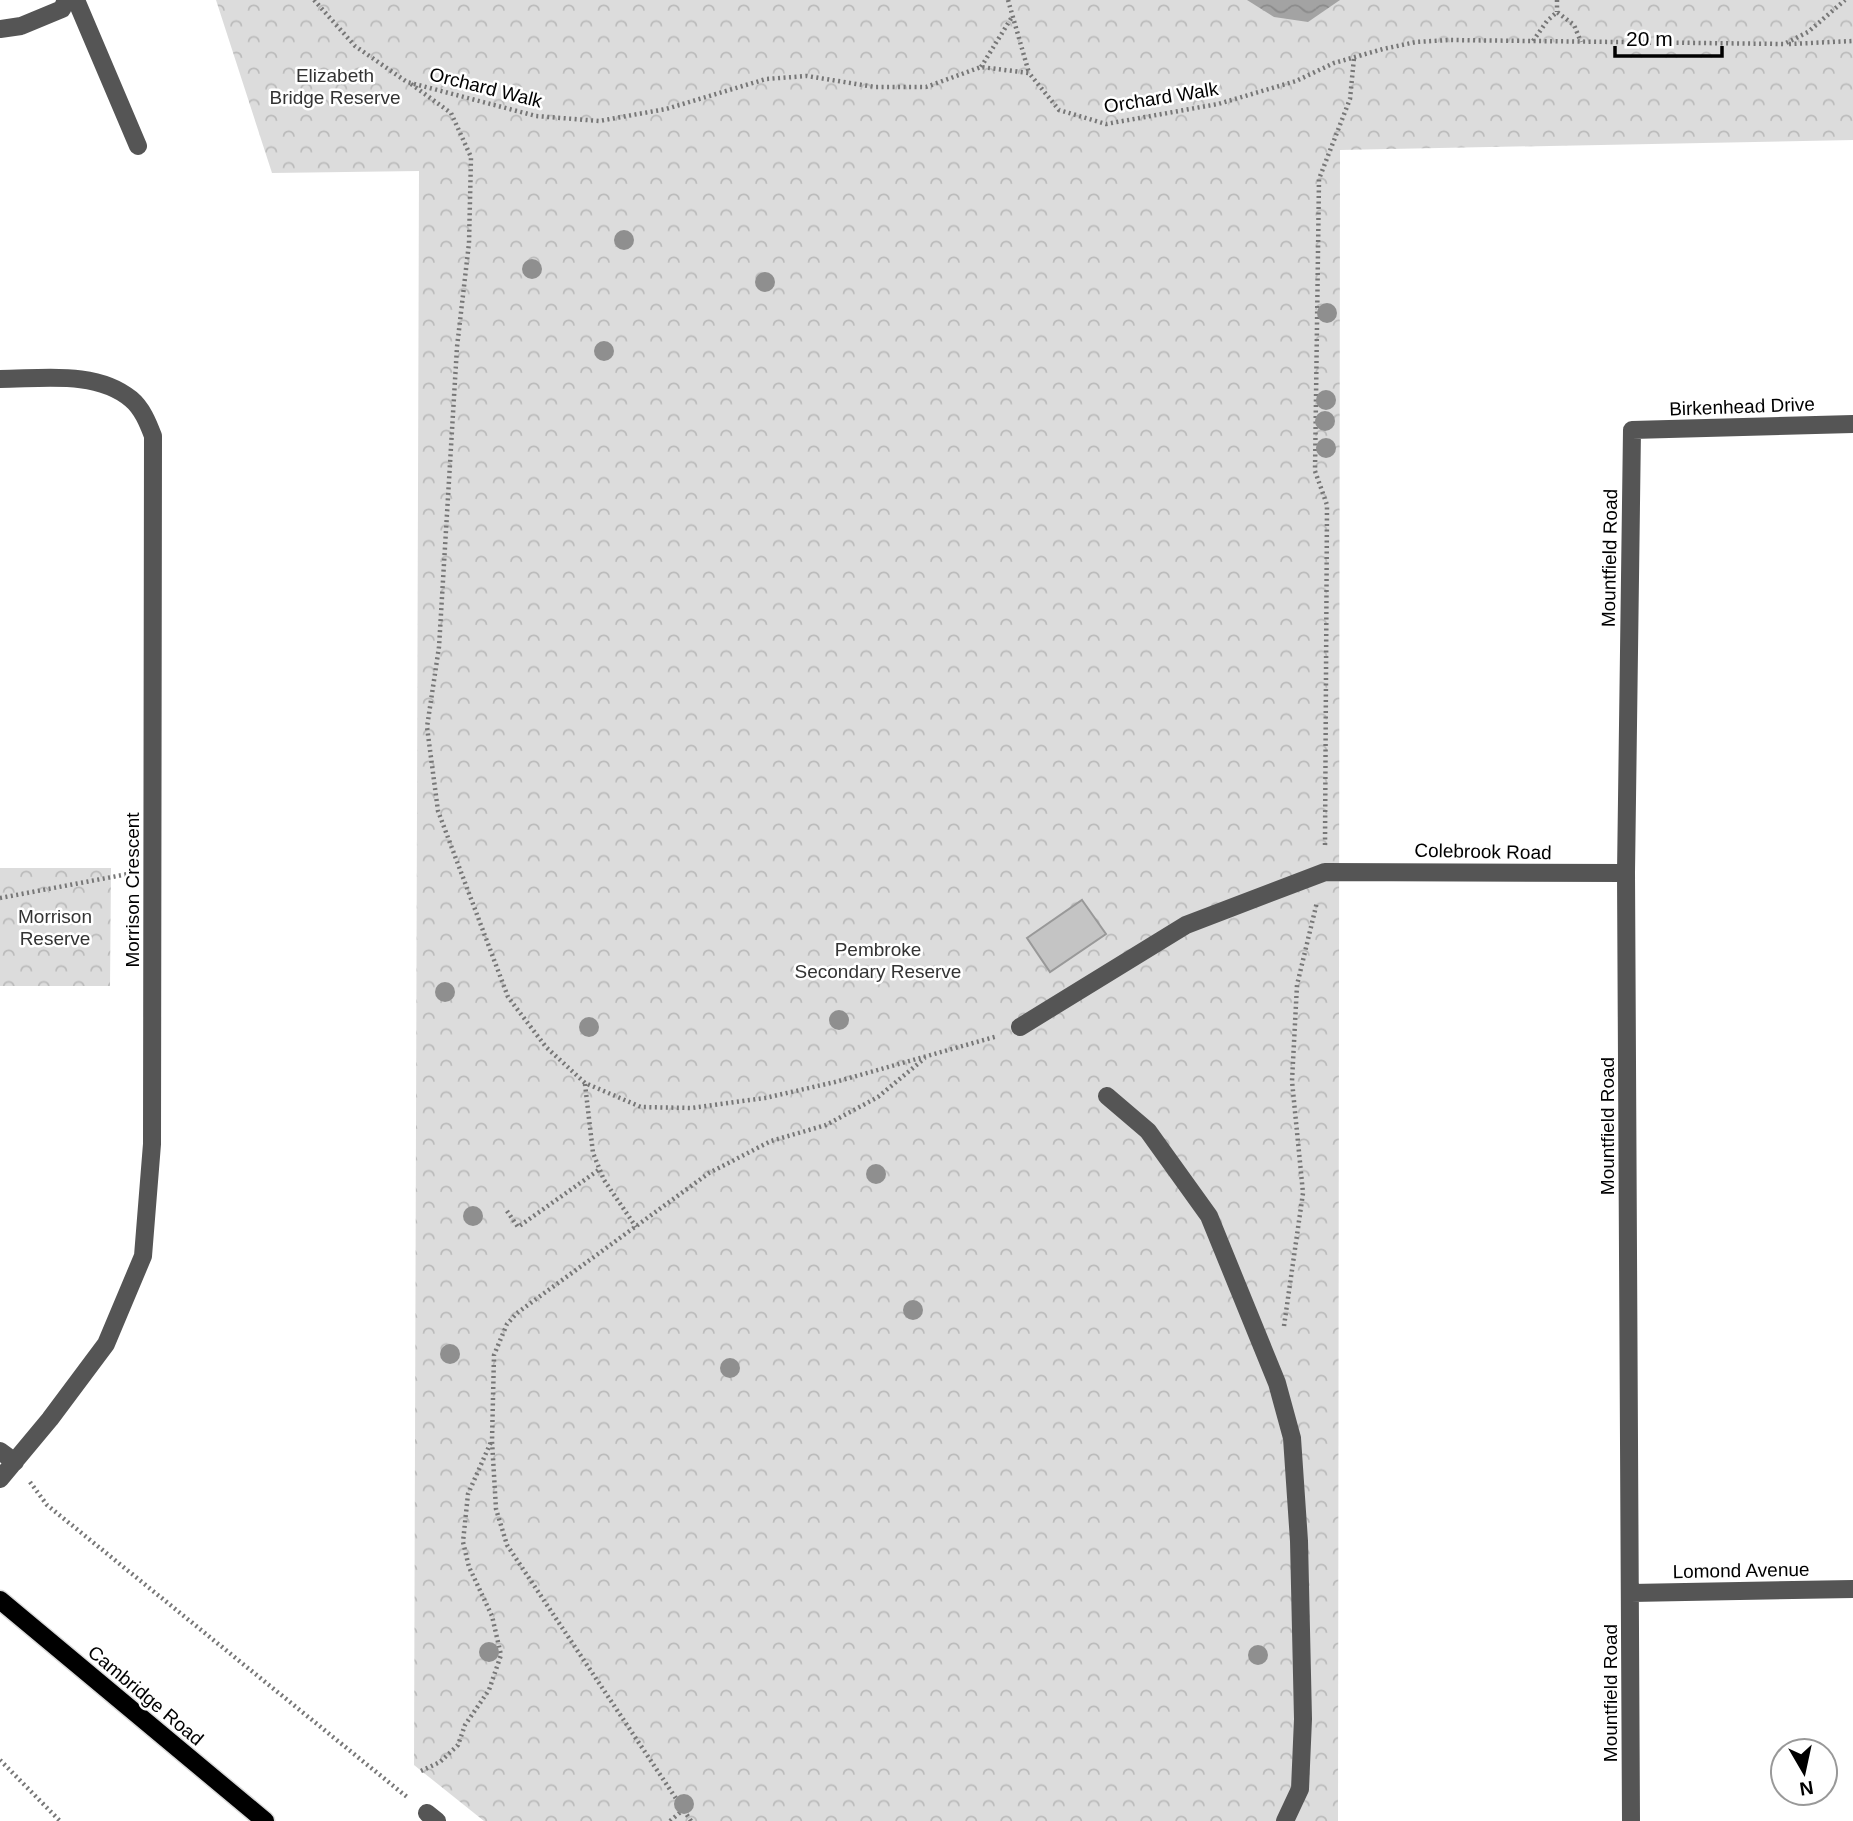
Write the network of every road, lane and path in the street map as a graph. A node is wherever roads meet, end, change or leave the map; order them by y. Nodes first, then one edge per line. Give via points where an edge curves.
1 (66, 0) edge
2 (76, 0) edge
3 (314, 0) edge
4 (1008, 0) edge
5 (1557, 0) edge
6 (1845, 0) edge
7 (1557, 12) junction
8 (1012, 17) junction
9 (0, 29) edge
10 (1533, 41) junction
11 (1853, 41) edge
12 (1581, 42) junction
13 (1784, 44) junction
14 (1354, 58) junction
15 (981, 67) junction
16 (1029, 73) junction
17 (407, 82) junction
18 (138, 146) dead end
19 (0, 379) edge
20 (1853, 424) edge
21 (1632, 430) joint
22 (1332, 871) junction
23 (153, 873) junction
24 (1626, 873) junction
25 (0, 898) edge
26 (1020, 1027) joint
27 (926, 1057) junction
28 (585, 1083) junction
29 (1107, 1096) dead end
30 (600, 1169) junction
31 (507, 1211) dead end
32 (636, 1227) junction
33 (1283, 1332) dead end
34 (492, 1441) junction
35 (7, 1456) edge
36 (0, 1479) edge
37 (1853, 1589) edge
38 (1631, 1593) junction
39 (0, 1600) edge
40 (0, 1760) edge
41 (422, 1771) dead end
42 (682, 1810) junction
43 (432, 1817) edge
44 (60, 1821) edge
45 (265, 1821) edge
46 (670, 1821) edge
47 (691, 1821) edge
48 (1285, 1821) edge
49 (1631, 1821) edge

1 - 9 street via 62,9 21,26
2 - 18 street
3 - 17 path, Orchard Walk via 355,46
4 - 8 path
5 - 7 path
6 - 13 path via 1808,32
7 - 10 path
7 - 12 path via 1574,25
8 - 15 path
8 - 16 path
10 - 12 path, Orchard Walk
10 - 14 path, Orchard Walk via 1416,42
11 - 13 path, Orchard Walk
12 - 13 path, Orchard Walk
14 - 16 path, Orchard Walk via 1217,104 1106,124 1059,110
14 - 22 path via 1350,99 1319,179 1315,471 1327,505
15 - 16 path, Orchard Walk
15 - 17 path, Orchard Walk via 926,87 875,87 807,76 766,79 666,109 600,121 536,116
17 - 28 path via 451,113 471,157 469,243 457,347 439,647 427,727 438,811 508,997 546,1047
19 - 23 street, Morrison Crescent via 88,379 110,387 131,399 153,436
20 - 21 street, Birkenhead Drive
21 - 24 street, Mountfield Road
22 - 24 street, Colebrook Road
22 - 26 street via 1186,925
22 - 33 path via 1297,985 1292,1081 1303,1193
23 - 25 path
23 - 35 street, Morrison Crescent via 152,1144 143,1256 106,1344 50,1419
24 - 38 street, Mountfield Road
26 - 27 path
27 - 28 path via 765,1098 692,1108 641,1107
27 - 32 path via 878,1097 826,1125 771,1141 709,1173
28 - 30 path via 593,1153
29 - 48 street via 1148,1131 1209,1216 1277,1382 1292,1438 1303,1719 1300,1789
30 - 31 path via 518,1227
30 - 32 path
32 - 34 path via 507,1324 494,1355
34 - 41 path via 468,1494 463,1542 502,1655 489,1690 465,1725 458,1745
34 - 42 path via 496,1509 507,1545
35 - 36 street, Morrison Crescent
35 - 43 path via 47,1505
37 - 38 street, Lomond Avenue
38 - 49 street, Mountfield Road
39 - 45 main road, Cambridge Road
40 - 44 path
42 - 46 path
42 - 47 path

